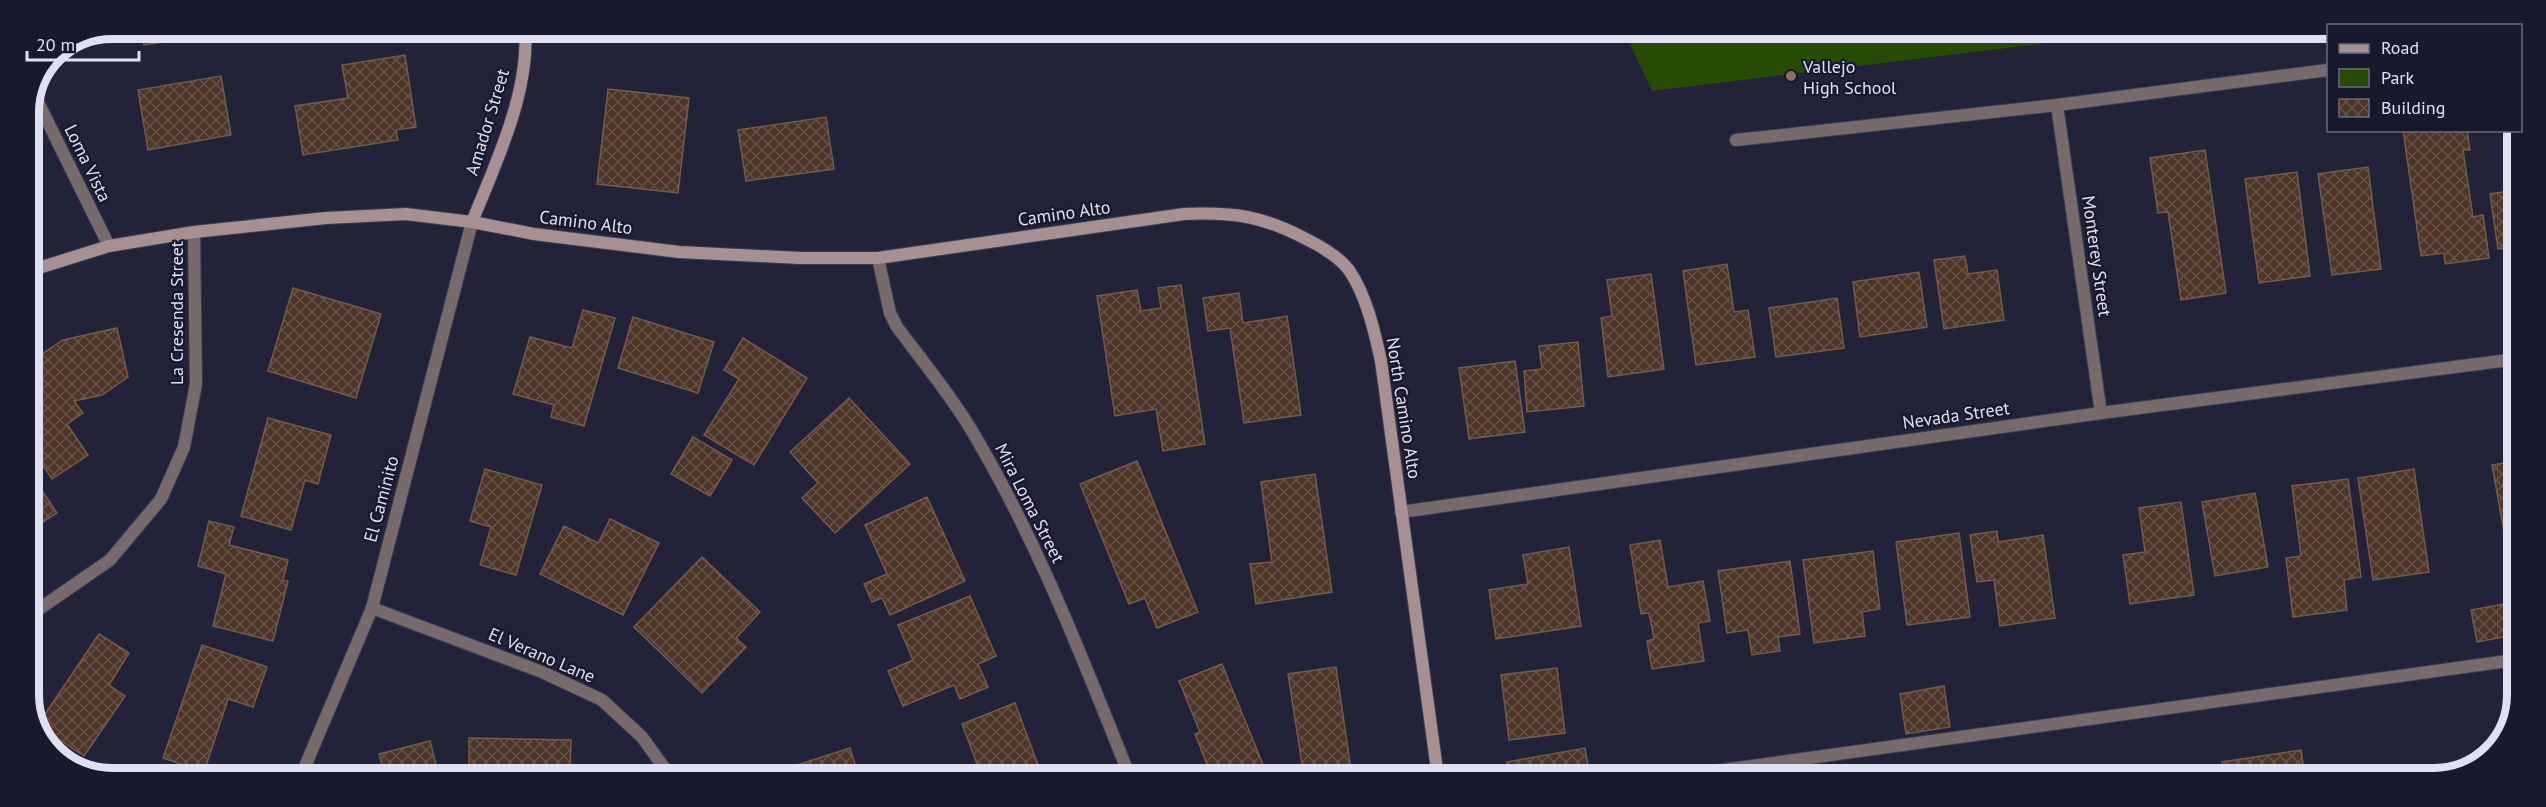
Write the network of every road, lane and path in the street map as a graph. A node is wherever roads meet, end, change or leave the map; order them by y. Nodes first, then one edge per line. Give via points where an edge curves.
1 (525, 39) edge
2 (2327, 70) edge
3 (39, 105) edge
4 (2057, 105) junction
5 (1736, 140) dead end
6 (1142, 219) joint
7 (472, 222) junction
8 (194, 232) junction
9 (109, 246) junction
10 (878, 258) junction
11 (39, 268) edge
12 (2507, 360) edge
13 (2101, 413) junction
14 (1401, 512) junction
15 (372, 608) junction
16 (39, 609) edge
17 (2507, 661) edge
18 (304, 768) edge
19 (664, 768) edge
20 (1126, 768) edge
21 (1437, 768) edge
22 (1737, 768) edge

1 - 7 street, Amador Street via 523,77
2 - 4 street
3 - 9 street, Loma Vista
4 - 5 street
4 - 13 street, Monterey Street
6 - 10 street, Camino Alto
6 - 14 street, North Camino Alto via 1217,213 1256,217 1319,245 1348,268 1366,303 1381,361
7 - 8 street, Camino Alto via 406,214
7 - 10 street, Camino Alto via 679,252
7 - 15 street, El Caminito
8 - 9 street, Camino Alto
8 - 16 street, La Cresenda Street via 196,384 184,447 161,499 110,560
9 - 11 street, Camino Alto
10 - 20 street, Mira Loma Street via 890,313 897,327 967,424 1042,562
12 - 13 street, Nevada Street
13 - 14 street, Nevada Street
14 - 21 street, North Camino Alto
15 - 18 street, El Caminito
15 - 19 street, El Verano Lane via 542,672 602,700 642,737
17 - 22 street

